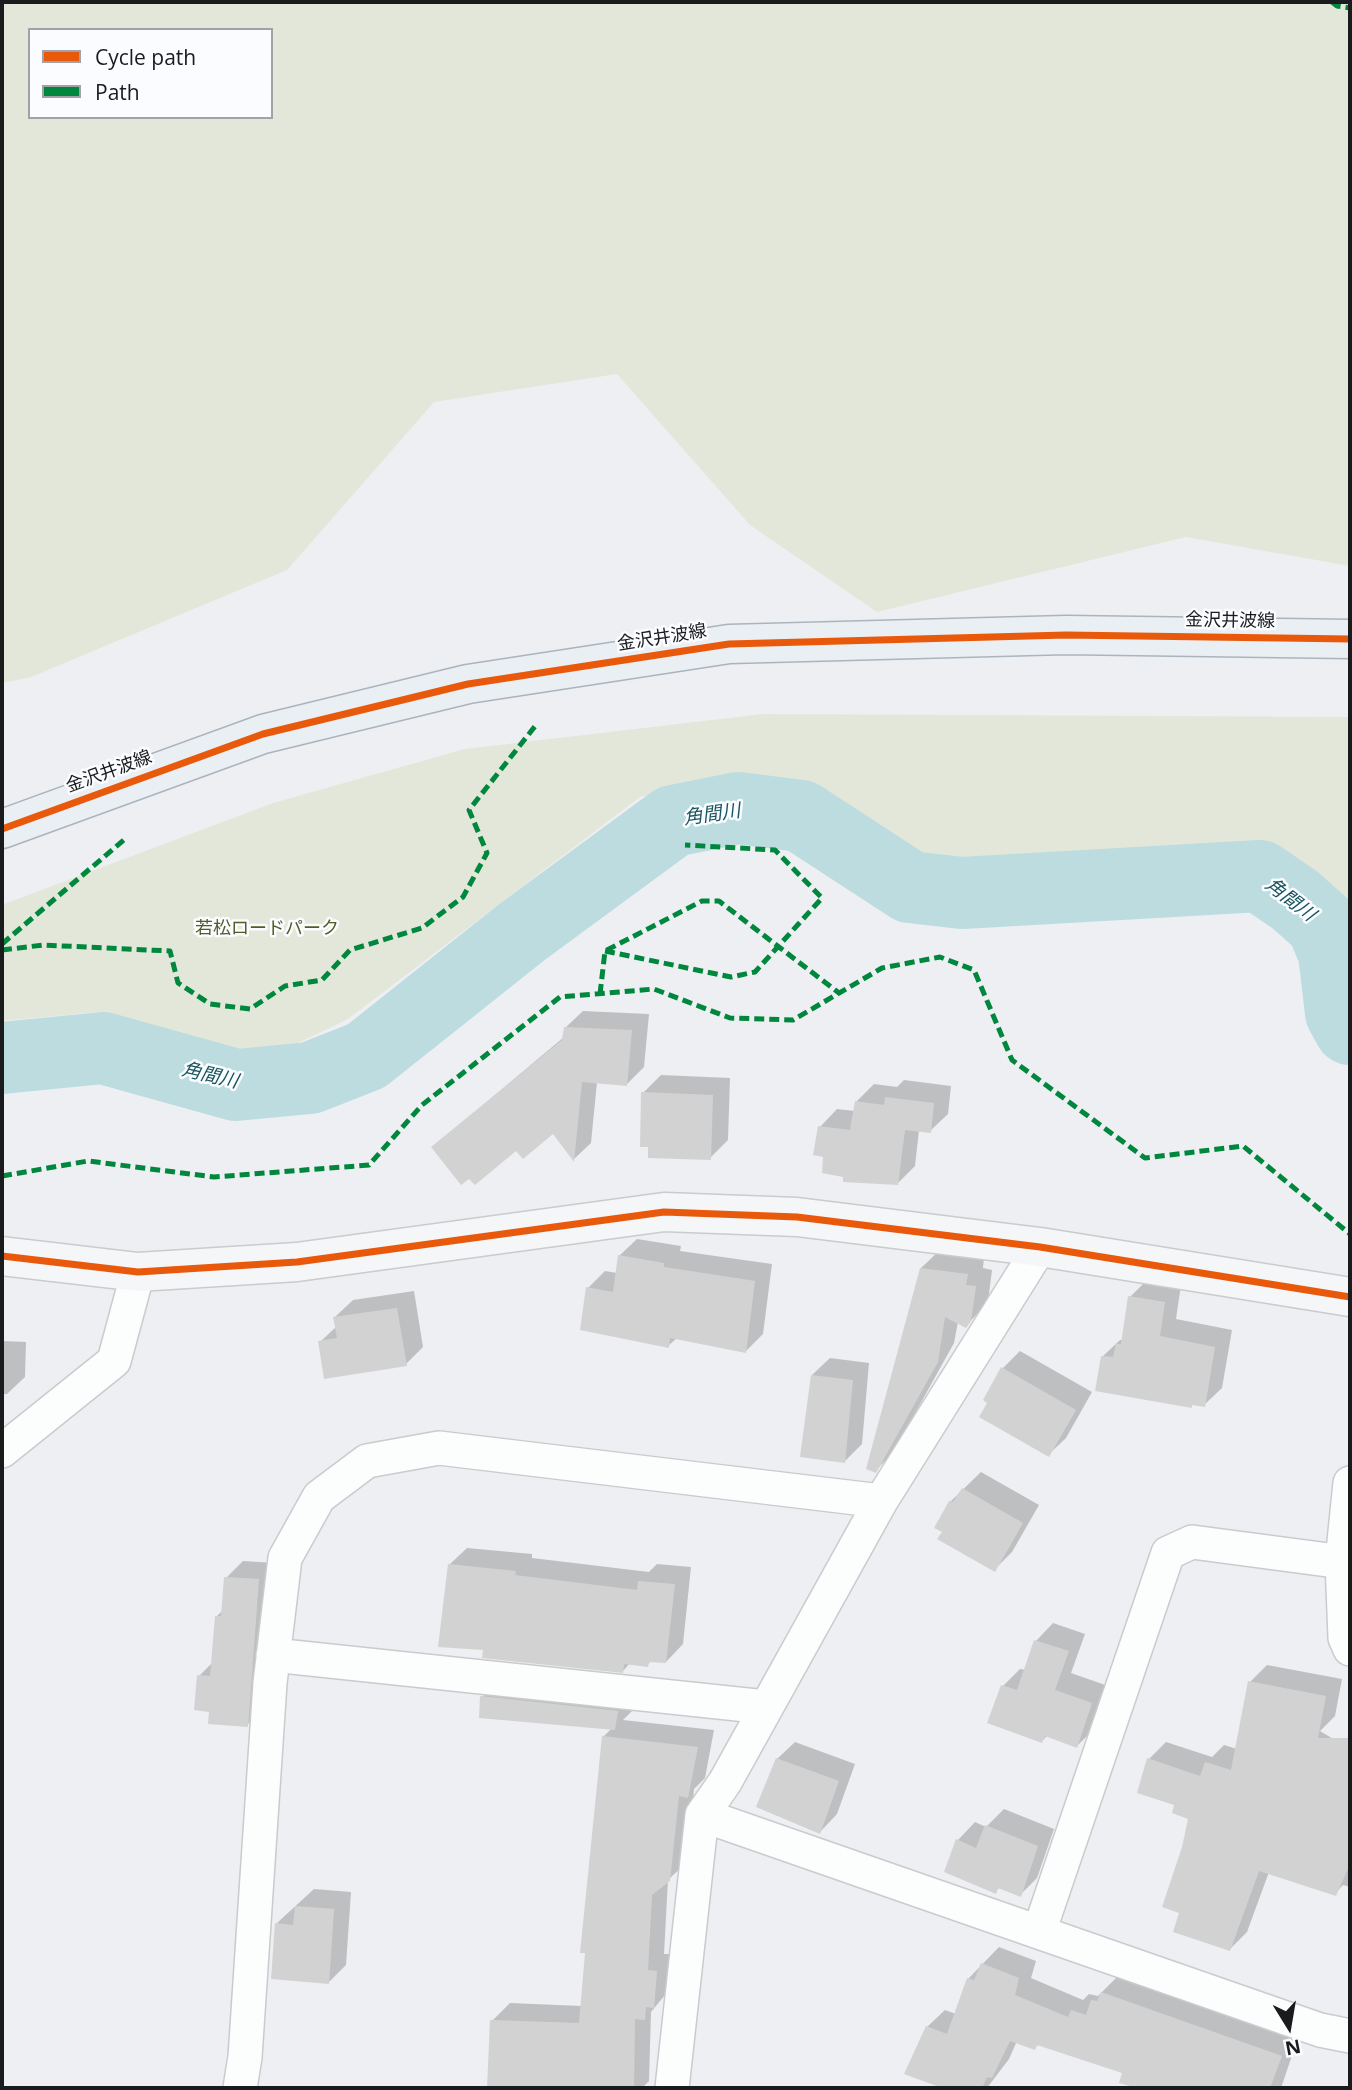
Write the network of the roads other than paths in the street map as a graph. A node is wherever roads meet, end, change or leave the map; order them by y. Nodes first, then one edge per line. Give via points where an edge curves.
1 (1350, 639) edge
2 (2, 829) edge
3 (1040, 1247) junction
4 (2, 1256) edge
5 (138, 1272) junction
6 (1350, 1297) edge
7 (2, 1451) edge
8 (1350, 1483) edge
9 (881, 1500) junction
10 (1346, 1562) edge
11 (1350, 1649) edge
12 (273, 1655) junction
13 (766, 1707) junction
14 (702, 1815) junction
15 (1039, 1932) junction
16 (1350, 2036) edge
17 (240, 2088) edge
18 (671, 2088) edge

1 - 2 main road, 金沢井波線 via 1066,635 729,644 468,684 262,734
3 - 5 street via 797,1217 664,1212 298,1262
3 - 6 street
3 - 9 street
4 - 5 street
5 - 7 street via 114,1361
8 - 10 street
9 - 12 street via 439,1448 368,1461 319,1497 285,1559
9 - 13 street
10 - 11 street
10 - 15 street via 1192,1542 1168,1553
12 - 13 street
12 - 17 street
13 - 14 street
14 - 15 street
14 - 18 street
15 - 16 street via 1320,2030

